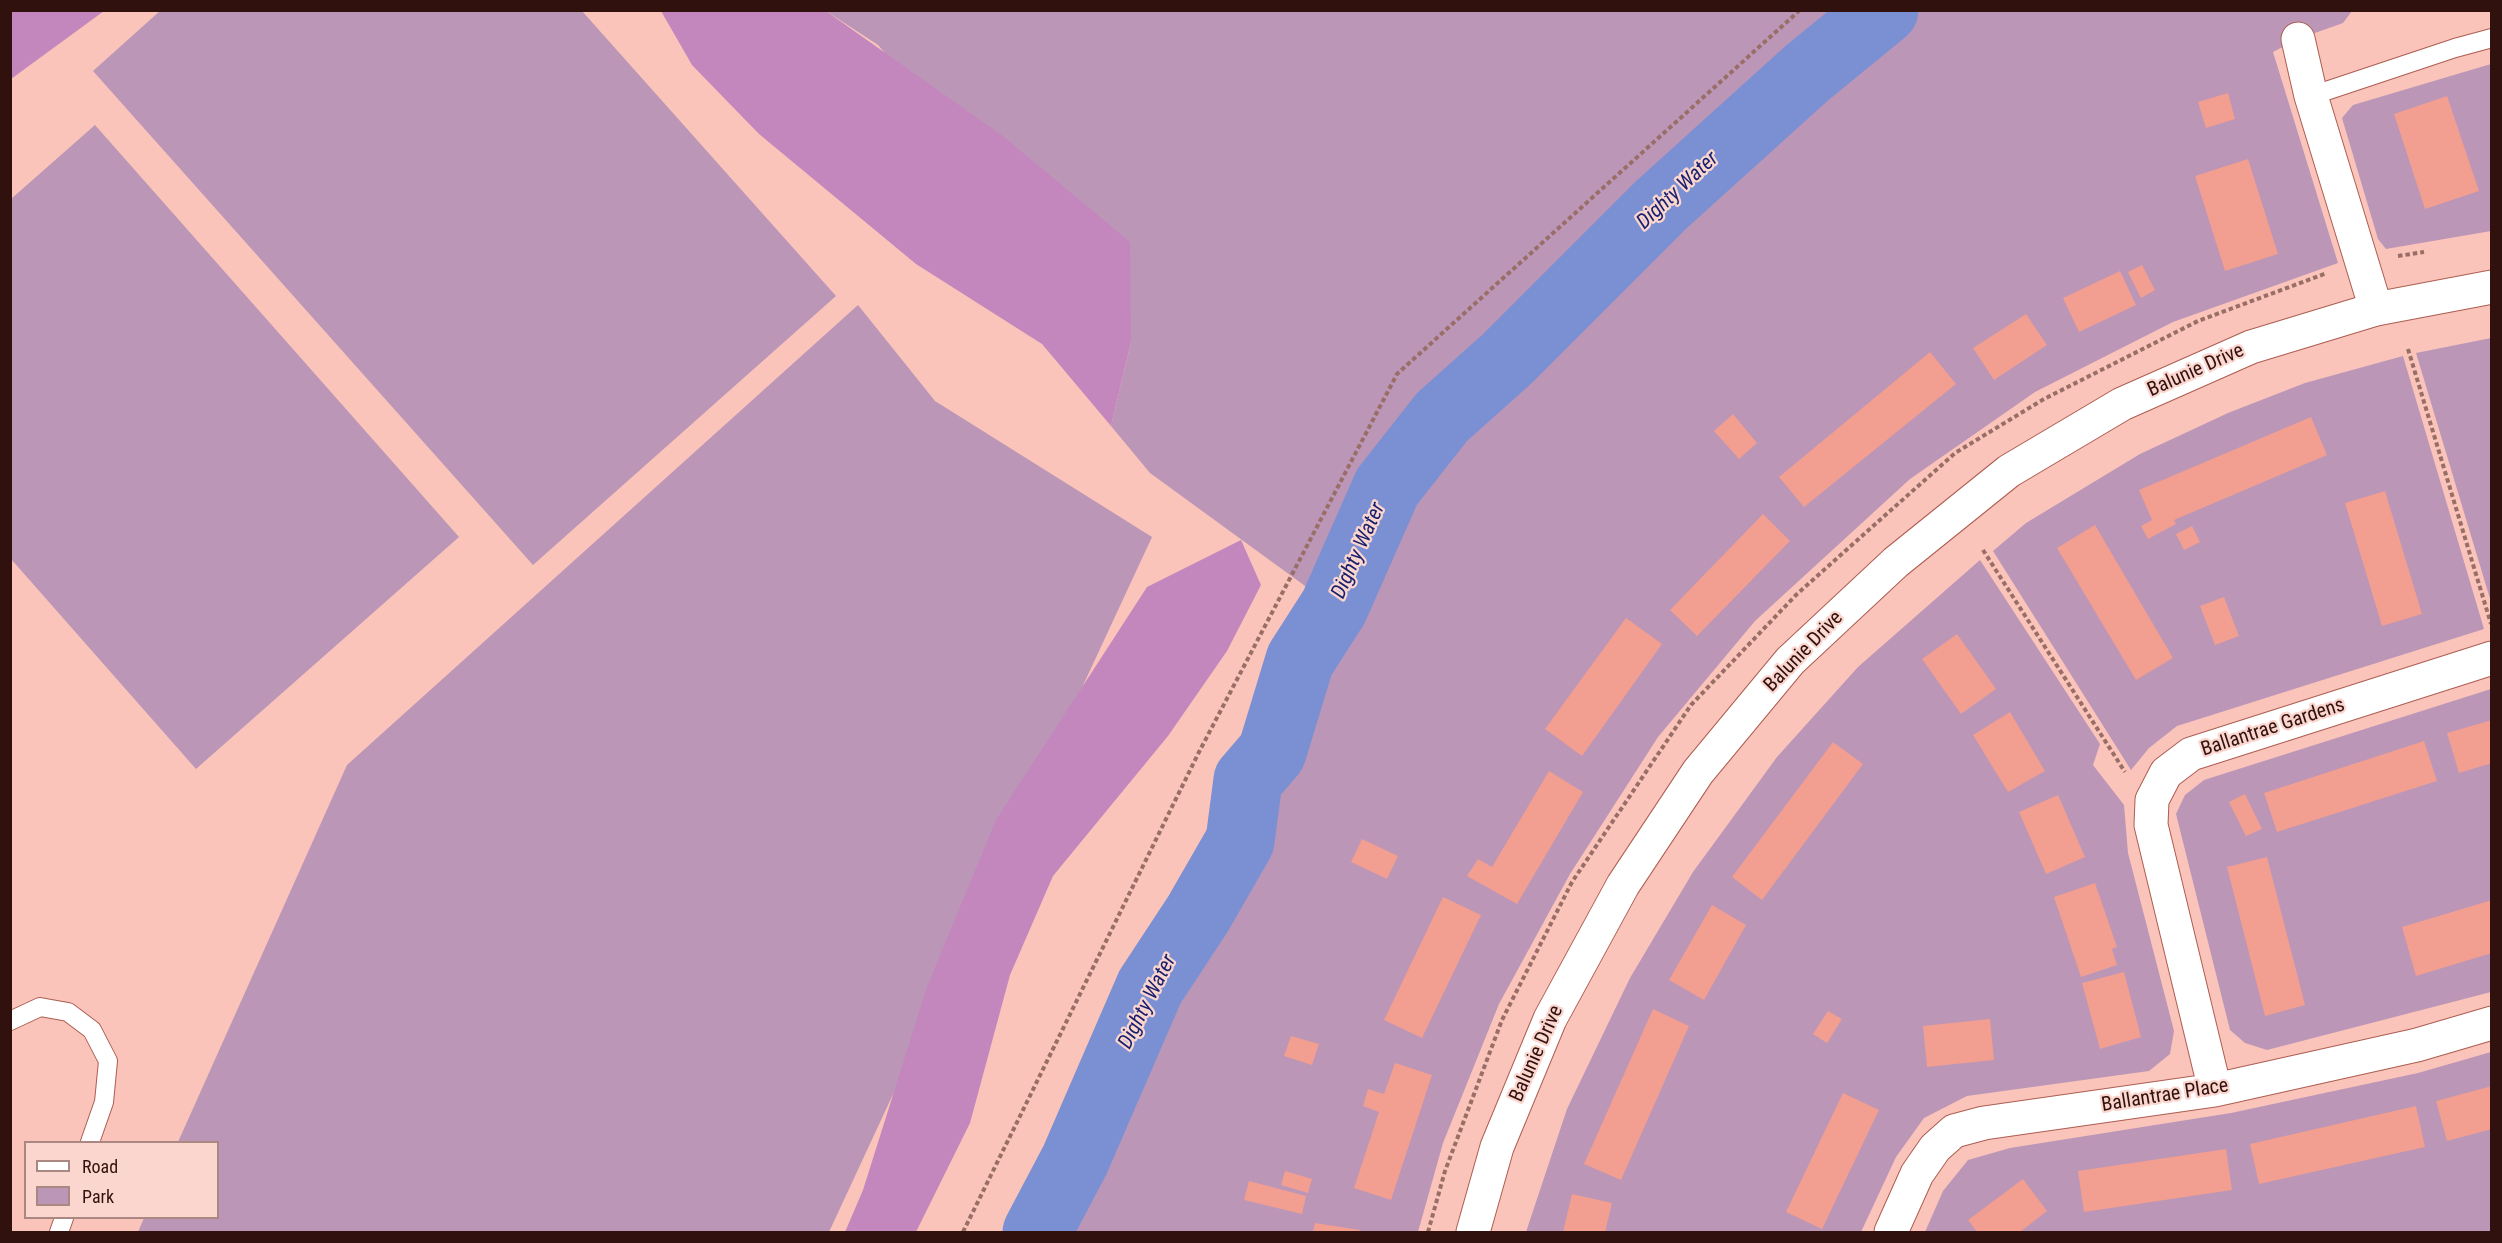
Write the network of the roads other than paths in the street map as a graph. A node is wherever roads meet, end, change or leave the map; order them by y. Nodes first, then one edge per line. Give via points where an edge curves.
1 (2492, 38) edge
2 (2298, 39) dead end
3 (2311, 96) junction
4 (2492, 287) edge
5 (2376, 309) junction
6 (2492, 658) edge
7 (10, 1021) edge
8 (2492, 1023) edge
9 (2215, 1090) junction
10 (91, 1141) edge
11 (1473, 1233) edge
12 (1891, 1233) edge

1 - 3 lane
2 - 3 street
3 - 5 street
4 - 5 street, Balunie Drive
5 - 11 street, Balunie Drive via 2251,347 2122,404 2009,471 1896,561 1790,661 1698,772 1623,885 1550,1019 1497,1147
6 - 9 street, Ballantrae Gardens via 2191,754 2166,773 2152,800 2151,825
7 - 10 lane via 40,1007 68,1012 92,1030 108,1061 104,1102
8 - 9 street, Ballantrae Place via 2417,1045
9 - 12 street, Ballantrae Place via 1984,1123 1954,1131 1935,1148 1917,1174

